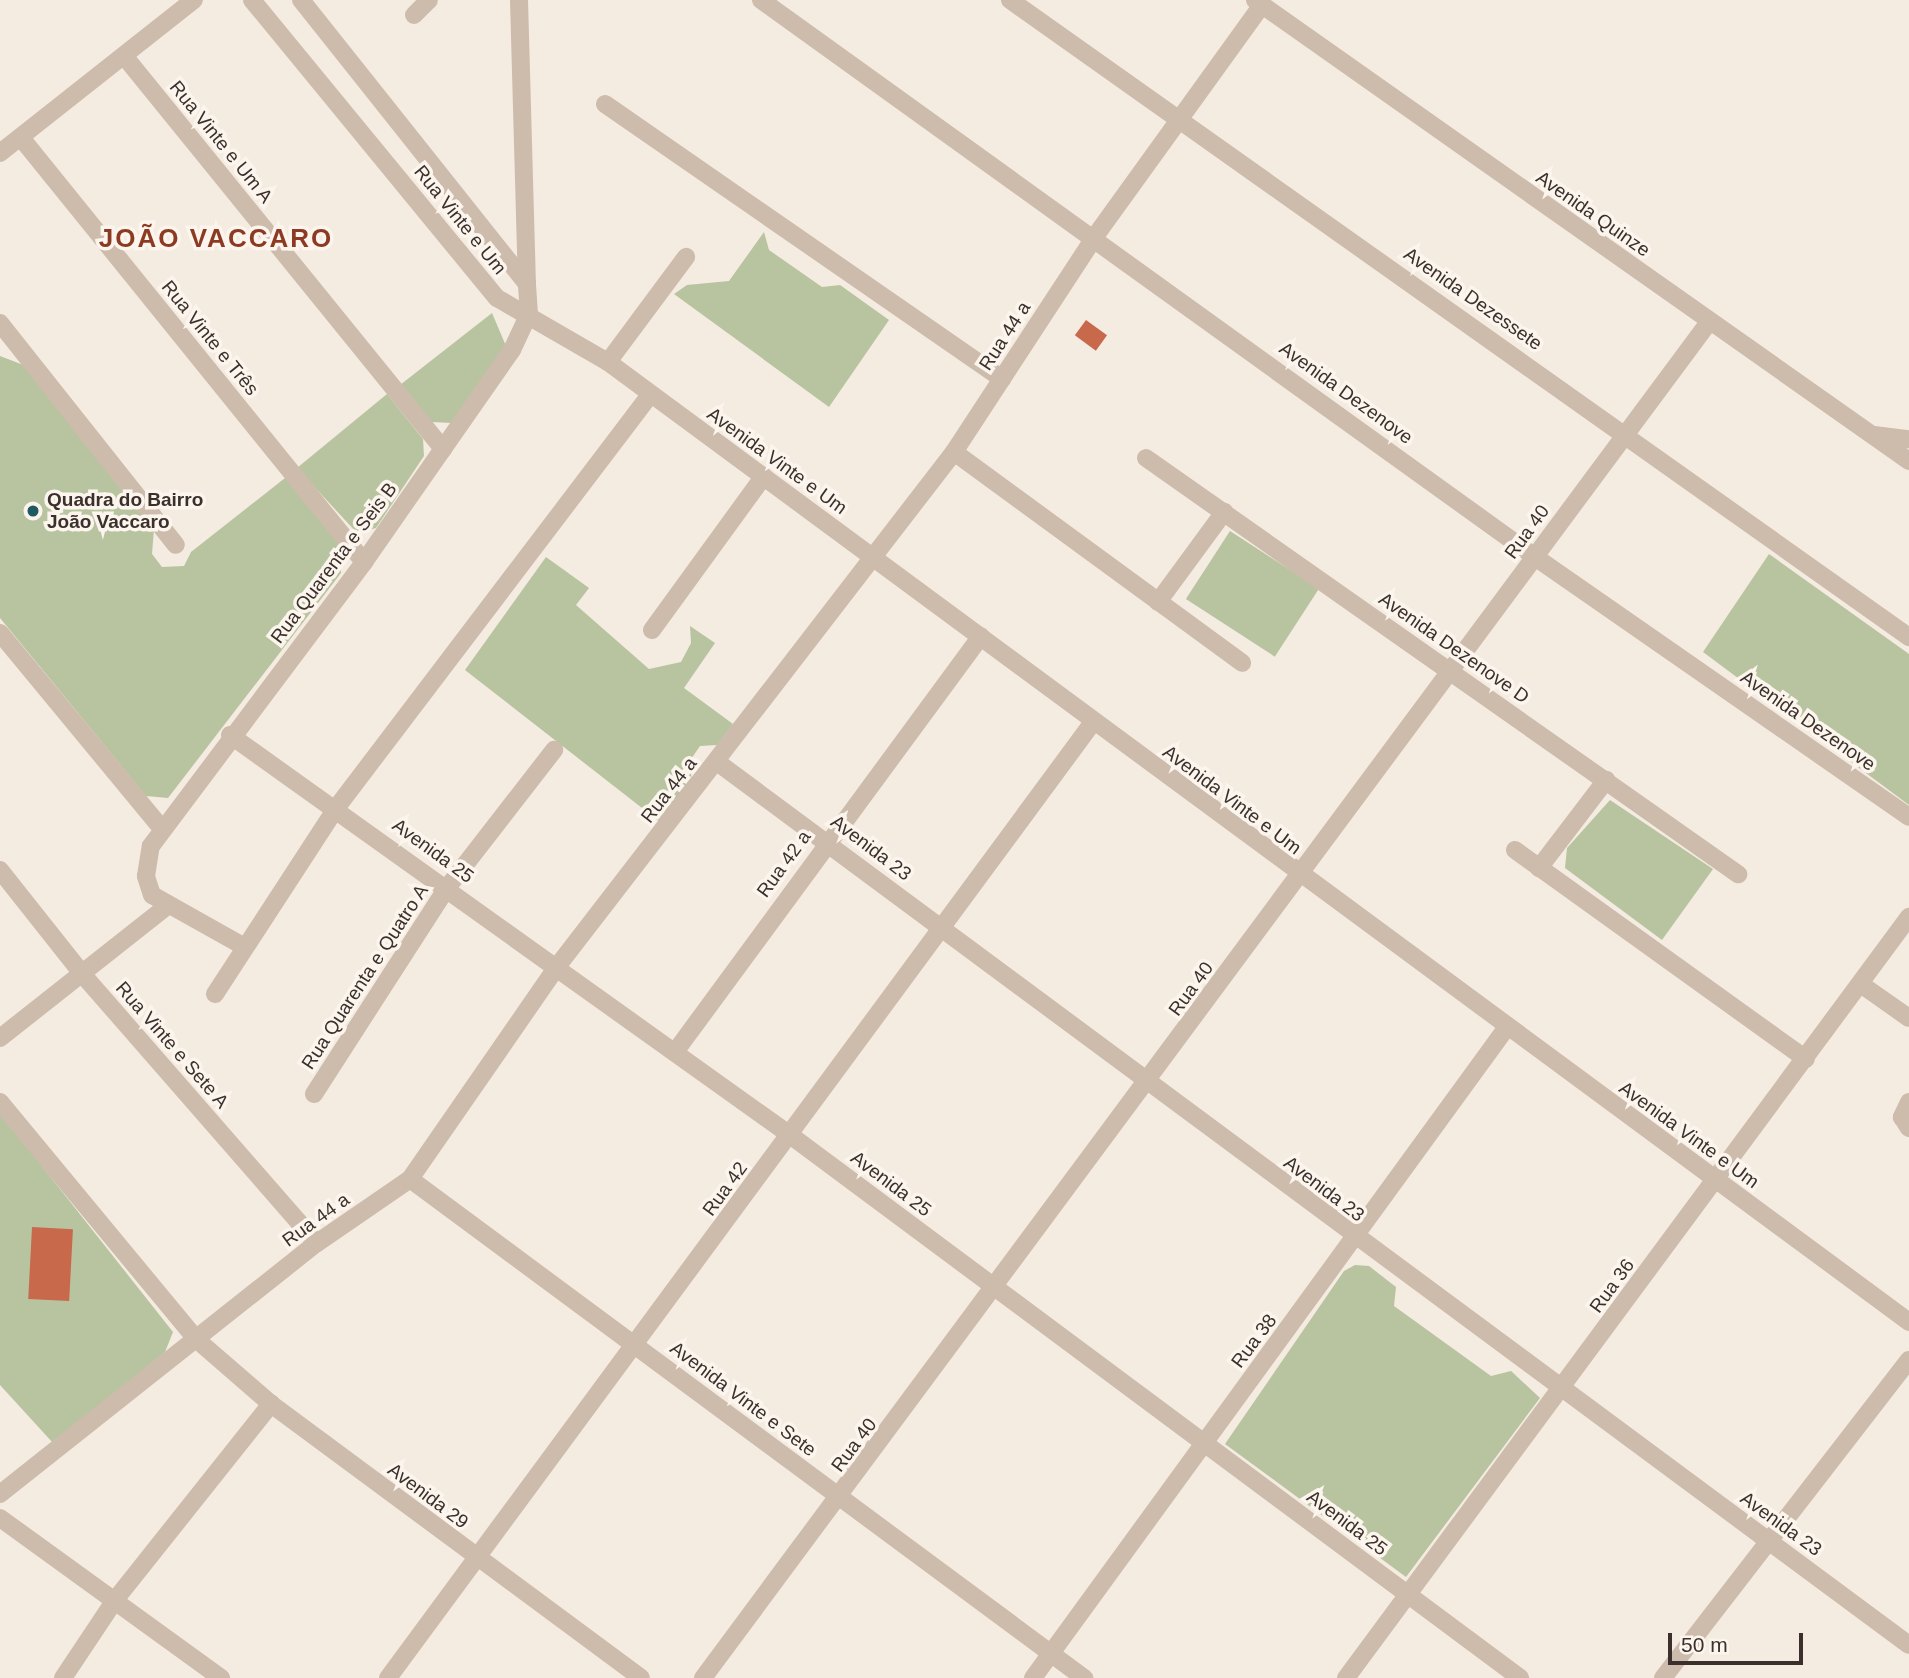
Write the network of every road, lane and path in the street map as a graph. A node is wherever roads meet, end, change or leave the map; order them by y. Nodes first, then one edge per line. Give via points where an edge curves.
1 (194, 0) edge
2 (252, 0) edge
3 (301, 0) edge
4 (429, 0) edge
5 (519, 0) edge
6 (761, 0) edge
7 (1010, 0) edge
8 (1258, 2) edge
9 (414, 15) dead end
10 (125, 57) junction
11 (605, 104) dead end
12 (1180, 117) junction
13 (22, 139) junction
14 (0, 153) edge
15 (1096, 235) junction
16 (686, 257) dead end
17 (527, 284) junction
18 (529, 314) junction
19 (1709, 322) junction
20 (2, 331) edge
21 (608, 362) junction
22 (1002, 379) junction
23 (650, 395) junction
24 (1626, 433) junction
25 (1871, 435) junction
26 (1909, 439) edge
27 (443, 449) junction
28 (954, 452) junction
29 (1146, 458) dead end
30 (1909, 461) edge
31 (764, 476) junction
32 (1224, 512) junction
33 (176, 545) dead end
34 (1535, 557) junction
35 (874, 558) junction
36 (364, 562) junction
37 (1158, 602) junction
38 (652, 629) dead end
39 (0, 633) edge
40 (981, 636) junction
41 (1909, 637) edge
42 (1242, 663) dead end
43 (1452, 672) junction
44 (1093, 722) junction
45 (230, 735) junction
46 (554, 750) dead end
47 (717, 762) junction
48 (1606, 780) junction
49 (338, 807) junction
50 (1909, 817) edge
51 (162, 829) junction
52 (826, 841) junction
53 (1515, 850) dead end
54 (1539, 868) junction
55 (0, 870) edge
56 (1738, 874) dead end
57 (1299, 876) junction
58 (447, 888) junction
59 (167, 906) junction
60 (1909, 917) edge
61 (944, 929) junction
62 (243, 946) junction
63 (556, 968) junction
64 (84, 976) junction
65 (1862, 985) junction
66 (215, 994) dead end
67 (1909, 1018) edge
68 (1507, 1027) junction
69 (0, 1038) edge
70 (675, 1052) junction
71 (1806, 1059) junction
72 (1147, 1083) junction
73 (314, 1094) dead end
74 (0, 1102) edge
75 (1909, 1102) edge
76 (1909, 1128) edge
77 (790, 1135) junction
78 (410, 1179) junction
79 (1716, 1180) junction
80 (1356, 1239) junction
81 (317, 1243) junction
82 (996, 1288) junction
83 (1909, 1322) edge
84 (196, 1339) junction
85 (637, 1345) junction
86 (1909, 1360) edge
87 (1560, 1392) junction
88 (271, 1404) junction
89 (1205, 1441) junction
90 (0, 1494) edge
91 (840, 1498) junction
92 (0, 1518) edge
93 (1767, 1539) junction
94 (477, 1561) junction
95 (1406, 1595) junction
96 (116, 1600) junction
97 (1909, 1645) edge
98 (1052, 1654) junction
99 (63, 1678) edge
100 (221, 1678) edge
101 (388, 1678) edge
102 (641, 1678) edge
103 (703, 1678) edge
104 (1033, 1678) edge
105 (1084, 1678) edge
106 (1346, 1678) edge
107 (1520, 1678) edge
108 (1663, 1678) edge

1 - 10 street
2 - 18 street, Rua Vinte e Um via 496,298
3 - 17 street, Rua Vinte e Um
4 - 9 street
5 - 17 street
6 - 15 street, Avenida Dezenove
7 - 12 street, Avenida Dezessete
8 - 12 street, Rua 44 a
8 - 19 street, Avenida Quinze
10 - 13 street
10 - 27 street, Rua Vinte e Um A
11 - 22 street
12 - 15 street, Rua 44 a
12 - 24 street, Avenida Dezessete
13 - 14 street
13 - 36 street, Rua Vinte e Três
15 - 22 street, Rua 44 a
15 - 34 street, Avenida Dezenove
16 - 21 street
17 - 18 street, Rua Vinte e Um
18 - 21 street, Avenida Vinte e Um
18 - 27 street, Rua Quarenta e Seis B
19 - 24 street, Rua 40
19 - 25 street, Avenida Quinze
20 - 33 street
21 - 23 street, Avenida Vinte e Um
22 - 28 street, Rua 44 a
23 - 31 street, Avenida Vinte e Um
23 - 49 street
24 - 34 street, Rua 40
24 - 41 street, Avenida Dezessete
25 - 26 street
25 - 30 street, Avenida Quinze
27 - 36 street, Rua Quarenta e Seis B
28 - 35 street, Rua 44 a
28 - 37 street
29 - 32 street, Avenida Dezenove D
31 - 35 street, Avenida Vinte e Um
31 - 38 street
32 - 37 street
32 - 43 street, Avenida Dezenove D
34 - 43 street, Rua 40
34 - 50 street, Avenida Dezenove
35 - 40 street, Avenida Vinte e Um
35 - 47 street, Rua 44 a
36 - 45 street, Rua Quarenta e Seis B
37 - 42 street
39 - 51 street
40 - 44 street, Avenida Vinte e Um
40 - 52 street, Rua 42 a
43 - 48 street, Avenida Dezenove D
43 - 57 street, Rua 40
44 - 57 street, Avenida Vinte e Um
44 - 61 street, Rua 42
45 - 49 street, Avenida 25
45 - 51 street, Rua Quarenta e Seis B
46 - 58 street, Rua Quarenta e Quatro A
47 - 52 street, Avenida 23
47 - 63 street, Rua 44 a
48 - 54 street
48 - 56 street, Avenida Dezenove D
49 - 58 street, Avenida 25
49 - 62 street
51 - 59 street, Rua Quarenta e Seis B via 151,846 146,876 152,895
52 - 61 street, Avenida 23
52 - 70 street, Rua 42 a
53 - 54 street
54 - 71 street
55 - 64 street, Rua Vinte e Sete A
57 - 68 street, Avenida Vinte e Um
57 - 72 street, Rua 40
58 - 63 street, Avenida 25
58 - 73 street, Rua Quarenta e Quatro A
59 - 62 street
59 - 64 street
60 - 65 street, Rua 36
61 - 72 street, Avenida 23
61 - 77 street, Rua 42
62 - 66 street
63 - 70 street, Avenida 25
63 - 78 street, Rua 44 a
64 - 69 street
64 - 81 street, Rua Vinte e Sete A
65 - 67 street
65 - 71 street, Rua 36
68 - 79 street, Avenida Vinte e Um
68 - 80 street, Rua 38
70 - 77 street, Avenida 25
71 - 79 street, Rua 36
72 - 80 street, Avenida 23
72 - 82 street, Rua 40
74 - 84 street, Avenida 29
75 - 76 street via 1902,1117
77 - 82 street, Avenida 25
77 - 85 street, Rua 42
78 - 81 street, Rua 44 a
78 - 85 street, Avenida Vinte e Sete
79 - 83 street, Avenida Vinte e Um
79 - 87 street, Rua 36
80 - 87 street, Avenida 23
80 - 89 street, Rua 38
81 - 84 street, Rua 44 a
82 - 89 street, Avenida 25
82 - 91 street, Rua 40
84 - 88 street, Avenida 29
84 - 90 street, Rua 44 a
85 - 91 street, Avenida Vinte e Sete
85 - 94 street, Rua 42
86 - 93 street
87 - 93 street, Avenida 23
87 - 95 street, Rua 36
88 - 94 street, Avenida 29
88 - 96 street
89 - 95 street, Avenida 25
89 - 98 street, Rua 38
91 - 98 street, Avenida Vinte e Sete
91 - 103 street, Rua 40
92 - 96 street
93 - 97 street, Avenida 23
93 - 108 street
94 - 101 street, Rua 42
94 - 102 street, Avenida 29
95 - 106 street, Rua 36
95 - 107 street, Avenida 25
96 - 99 street
96 - 100 street
98 - 104 street, Rua 38
98 - 105 street, Avenida Vinte e Sete

